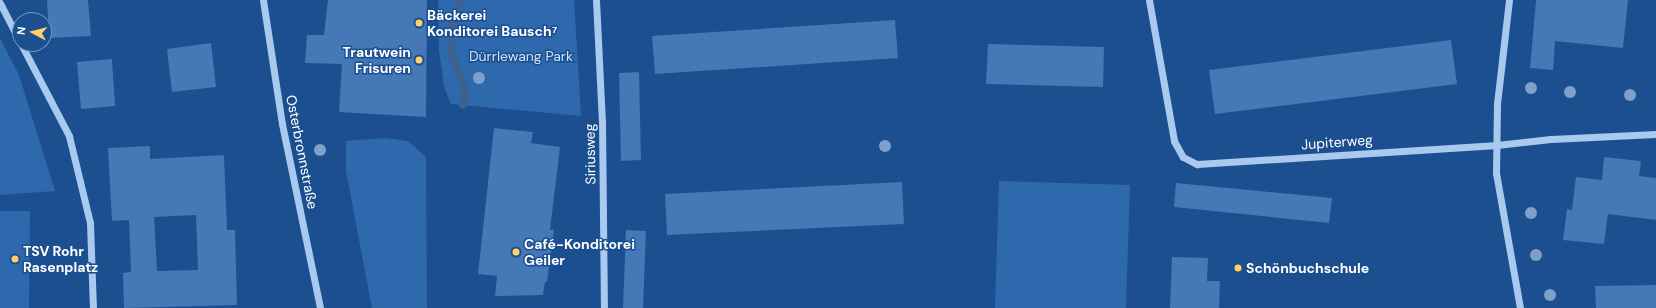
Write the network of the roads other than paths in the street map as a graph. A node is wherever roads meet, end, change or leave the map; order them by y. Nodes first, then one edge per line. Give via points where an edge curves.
1 (263, 0) edge
2 (596, 0) edge
3 (1149, 0) edge
4 (1509, 0) edge
5 (0, 3) edge
6 (12, 26) edge
7 (26, 52) edge
8 (1656, 134) edge
9 (1497, 145) junction
10 (93, 308) edge
11 (320, 308) edge
12 (604, 308) edge
13 (1520, 308) edge

1 - 11 street, Osterbronnstraße via 282,124
2 - 12 street, Siriusweg via 602,122
3 - 9 street, Jupiterweg via 1174,141 1184,158 1197,164
4 - 9 street via 1498,104
5 - 6 street
7 - 10 street via 69,136 90,223
8 - 9 street, Jupiterweg via 1551,139
9 - 13 street via 1496,174

